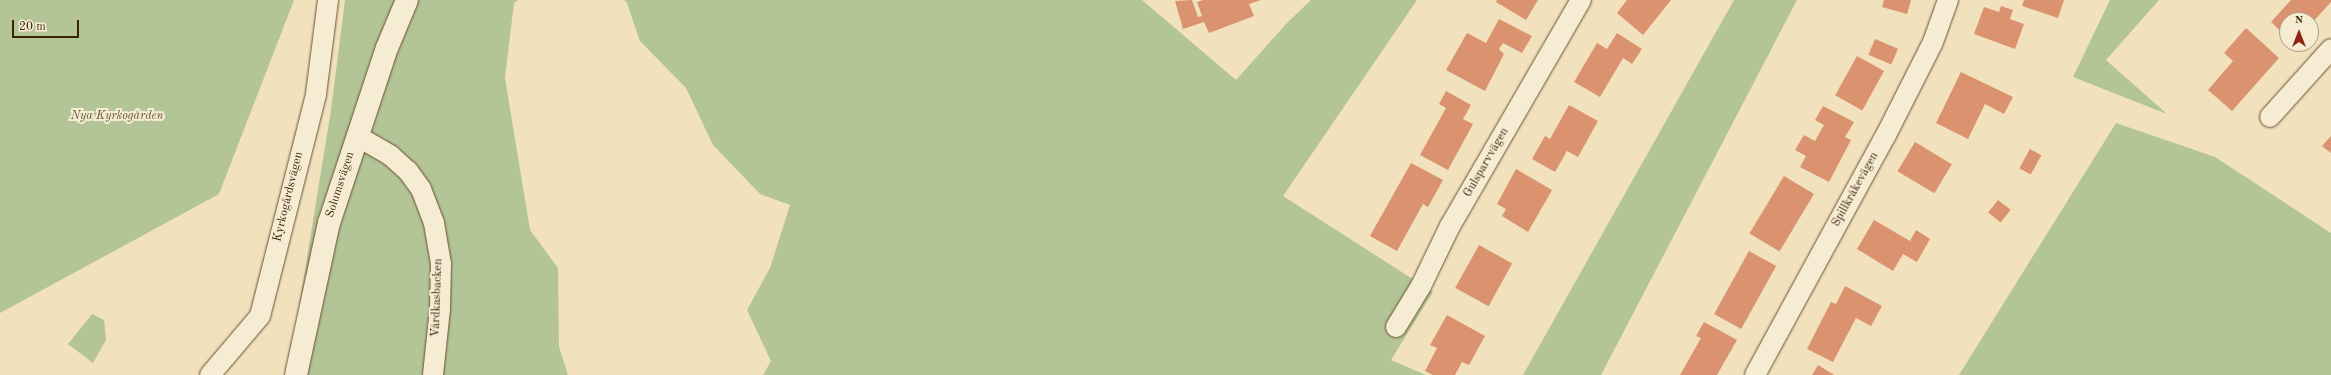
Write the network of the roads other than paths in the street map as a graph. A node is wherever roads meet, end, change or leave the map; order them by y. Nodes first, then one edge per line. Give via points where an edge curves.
1 (328, 0) edge
2 (407, 0) edge
3 (1581, 0) edge
4 (1948, 0) edge
5 (2331, 49) edge
6 (2270, 117) dead end
7 (357, 136) junction
8 (1396, 327) dead end
9 (210, 375) edge
10 (296, 375) edge
11 (432, 375) edge
12 (1755, 375) edge

1 - 9 street, Kyrkogårdsvägen via 316,94 260,316
2 - 7 main road, Solumsvägen via 387,48
3 - 8 street, Gulsparvvägen via 1450,226 1421,286
4 - 12 street, Spillkråkevägen via 1933,42 1888,130
5 - 6 street
7 - 10 main road, Solumsvägen via 329,223
7 - 11 street, Vårdkasbacken via 390,155 408,171 421,189 434,223 441,264 440,309

